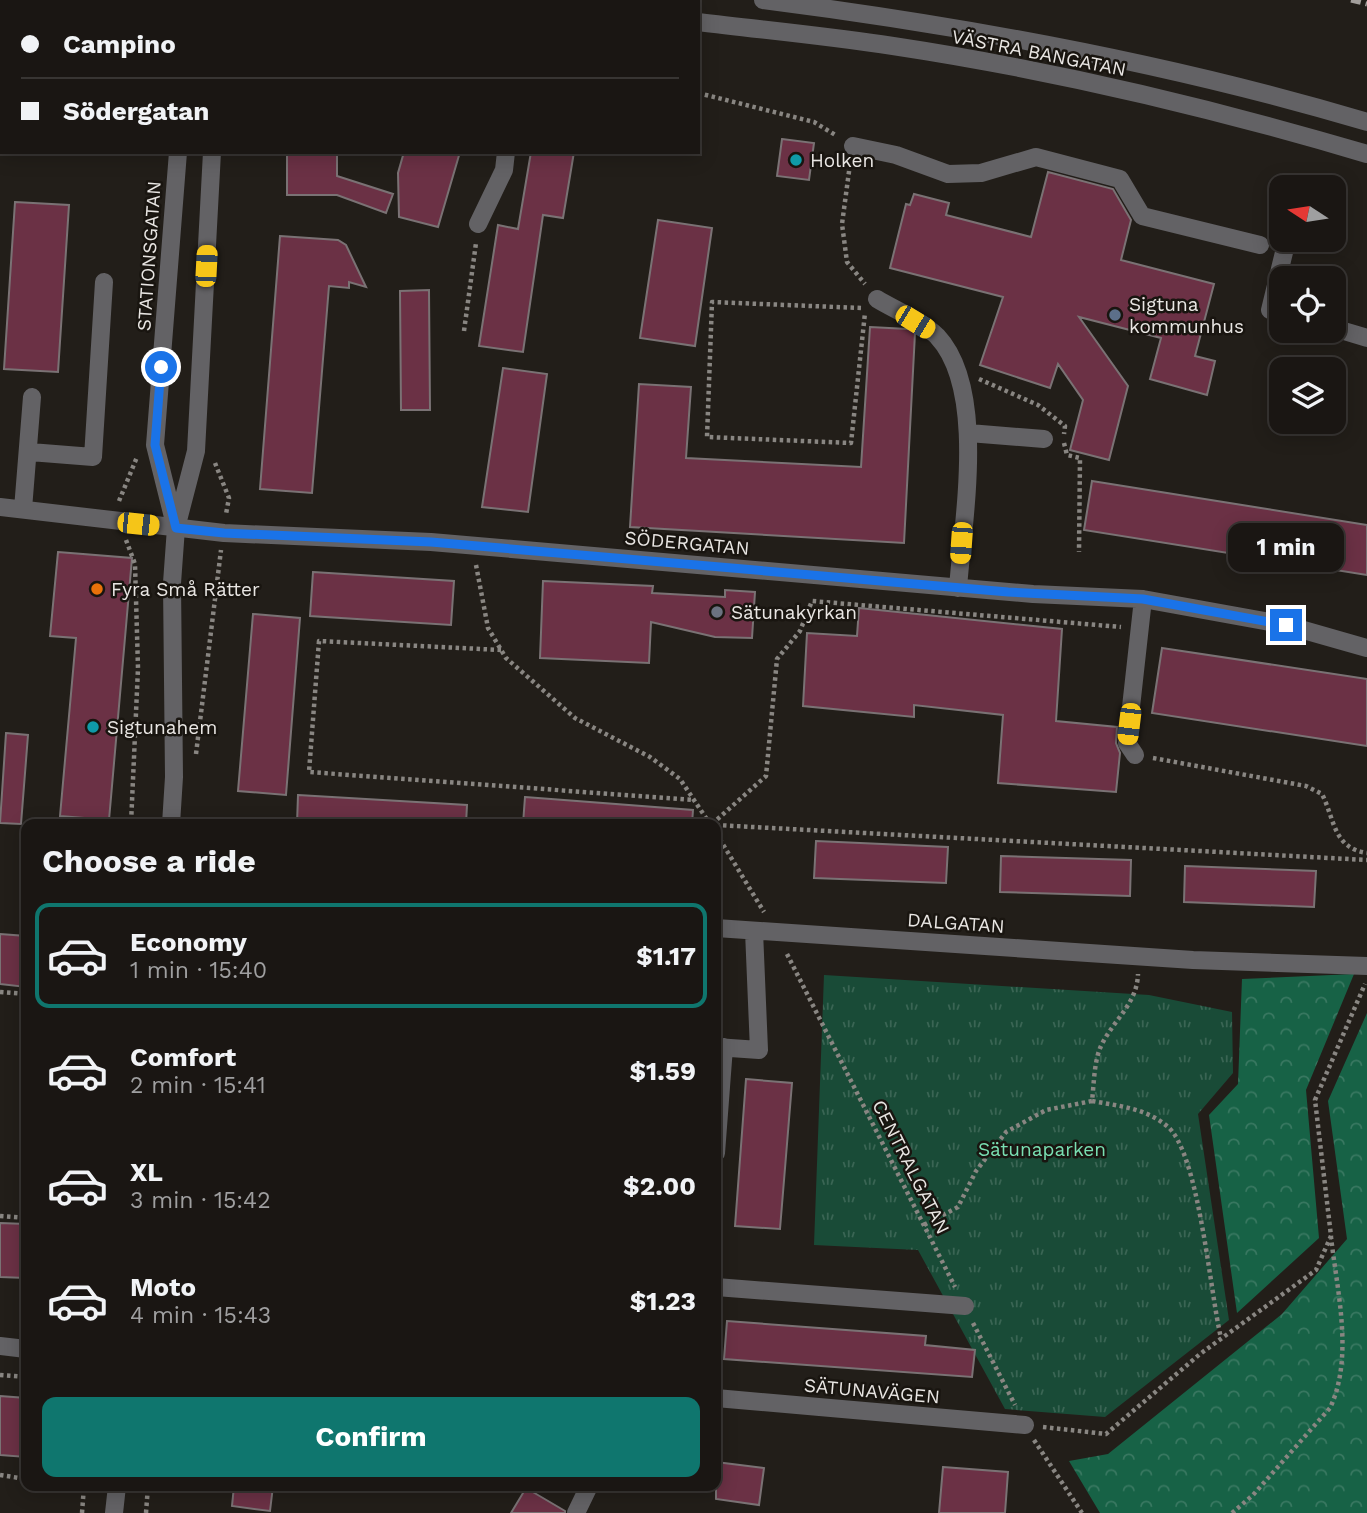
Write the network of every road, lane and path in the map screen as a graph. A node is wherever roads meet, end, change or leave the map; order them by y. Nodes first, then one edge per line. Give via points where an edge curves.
1 (764, 0) edge
2 (700, 22) edge
3 (700, 94) edge
4 (1367, 122) edge
5 (853, 146) junction
6 (178, 154) edge
7 (212, 154) edge
8 (506, 154) edge
9 (1367, 154) edge
10 (478, 225) joint
11 (1260, 245) dead end
12 (104, 282) dead end
13 (871, 304) junction
14 (894, 309) junction
15 (464, 331) dead end
16 (1346, 332) edge
17 (1367, 338) edge
18 (32, 397) dead end
19 (969, 433) junction
20 (1044, 439) dead end
21 (30, 452) junction
22 (138, 453) dead end
23 (214, 461) dead end
24 (0, 506) edge
25 (23, 509) junction
26 (120, 521) junction
27 (176, 528) junction
28 (224, 533) junction
29 (473, 546) junction
30 (958, 588) junction
31 (1143, 599) junction
32 (1140, 628) junction
33 (1367, 648) edge
34 (501, 650) junction
35 (1135, 755) joint
36 (196, 761) dead end
37 (694, 800) junction
38 (131, 819) edge
39 (171, 819) edge
40 (708, 819) edge
41 (719, 819) edge
42 (721, 825) edge
43 (721, 840) edge
44 (1367, 853) edge
45 (1367, 860) edge
46 (721, 928) edge
47 (754, 931) junction
48 (776, 932) junction
49 (1138, 956) junction
50 (1367, 966) edge
51 (1367, 979) edge
52 (0, 992) edge
53 (21, 994) edge
54 (721, 1047) edge
55 (1092, 1101) junction
56 (0, 1216) edge
57 (21, 1218) edge
58 (924, 1225) junction
59 (1331, 1236) junction
60 (721, 1287) edge
61 (965, 1307) junction
62 (1222, 1338) junction
63 (0, 1346) edge
64 (21, 1348) edge
65 (0, 1375) edge
66 (21, 1377) edge
67 (721, 1398) edge
68 (1025, 1425) junction
69 (0, 1475) edge
70 (21, 1478) edge
71 (84, 1491) edge
72 (116, 1491) edge
73 (148, 1491) edge
74 (587, 1491) edge
75 (82, 1513) edge
76 (114, 1513) edge
77 (146, 1513) edge
78 (576, 1513) edge
79 (1082, 1513) edge
80 (1232, 1513) edge

1 - 4 street, VÄSTRA BANGATAN via 906,18 1139,63
2 - 9 street, VÄSTRA BANGATAN via 894,46 1126,91
3 - 5 path via 814,122
5 - 11 street via 896,155 948,174 981,173 1036,158 1120,179 1142,216
5 - 13 path via 842,224 847,262
6 - 27 street, STATIONSGATAN via 155,445
7 - 27 street, STATIONSGATAN via 196,451
8 - 10 street via 505,170
10 - 15 path
12 - 21 street via 93,457
13 - 13 path via 712,302 707,437 851,443
13 - 14 street
13 - 14 path
14 - 19 street via 936,335 959,370
16 - 17 street
18 - 21 street
19 - 20 street
19 - 30 street
21 - 25 street
22 - 26 path via 118,502
23 - 28 path via 229,498
24 - 25 street, SÖDERGATAN
25 - 26 street, SÖDERGATAN
26 - 27 street, SÖDERGATAN
26 - 38 path via 135,564 138,668
27 - 28 street, SÖDERGATAN
27 - 39 street, STATIONSGATAN
28 - 29 street, SÖDERGATAN
28 - 36 path
29 - 30 street, SÖDERGATAN
29 - 34 path via 488,628
30 - 31 street, SÖDERGATAN
31 - 32 street
31 - 33 street, SÖDERGATAN via 1286,625
32 - 35 street via 1127,743
32 - 41 path via 812,601 800,631 776,659 766,776
34 - 37 path via 575,718 650,757 680,779
34 - 37 path via 319,641 309,772
35 - 44 path via 1306,786 1322,794 1337,837 1356,852
37 - 40 path
42 - 45 path
43 - 48 path, CENTRALGATAN
46 - 47 street, DALGATAN
47 - 48 street, DALGATAN
47 - 54 street via 760,1050
48 - 49 street, DALGATAN
48 - 58 path, CENTRALGATAN
49 - 50 street, DALGATAN
49 - 55 path via 1137,993 1099,1049
51 - 59 path via 1315,1100
52 - 53 path
55 - 58 path via 1046,1111 1006,1132 976,1171 958,1207
55 - 62 path via 1138,1109 1169,1128 1186,1155
56 - 57 path
58 - 61 path, CENTRALGATAN
59 - 62 path via 1316,1270
59 - 80 path via 1341,1344 1337,1394 1330,1408
60 - 61 street
61 - 68 path, CENTRALGATAN
62 - 68 path via 1107,1434
63 - 64 street
65 - 66 path
67 - 68 street, SÄTUNAVÄGEN
68 - 79 path, CENTRALGATAN
69 - 70 path
71 - 75 path
72 - 76 street
73 - 77 path
74 - 78 street

